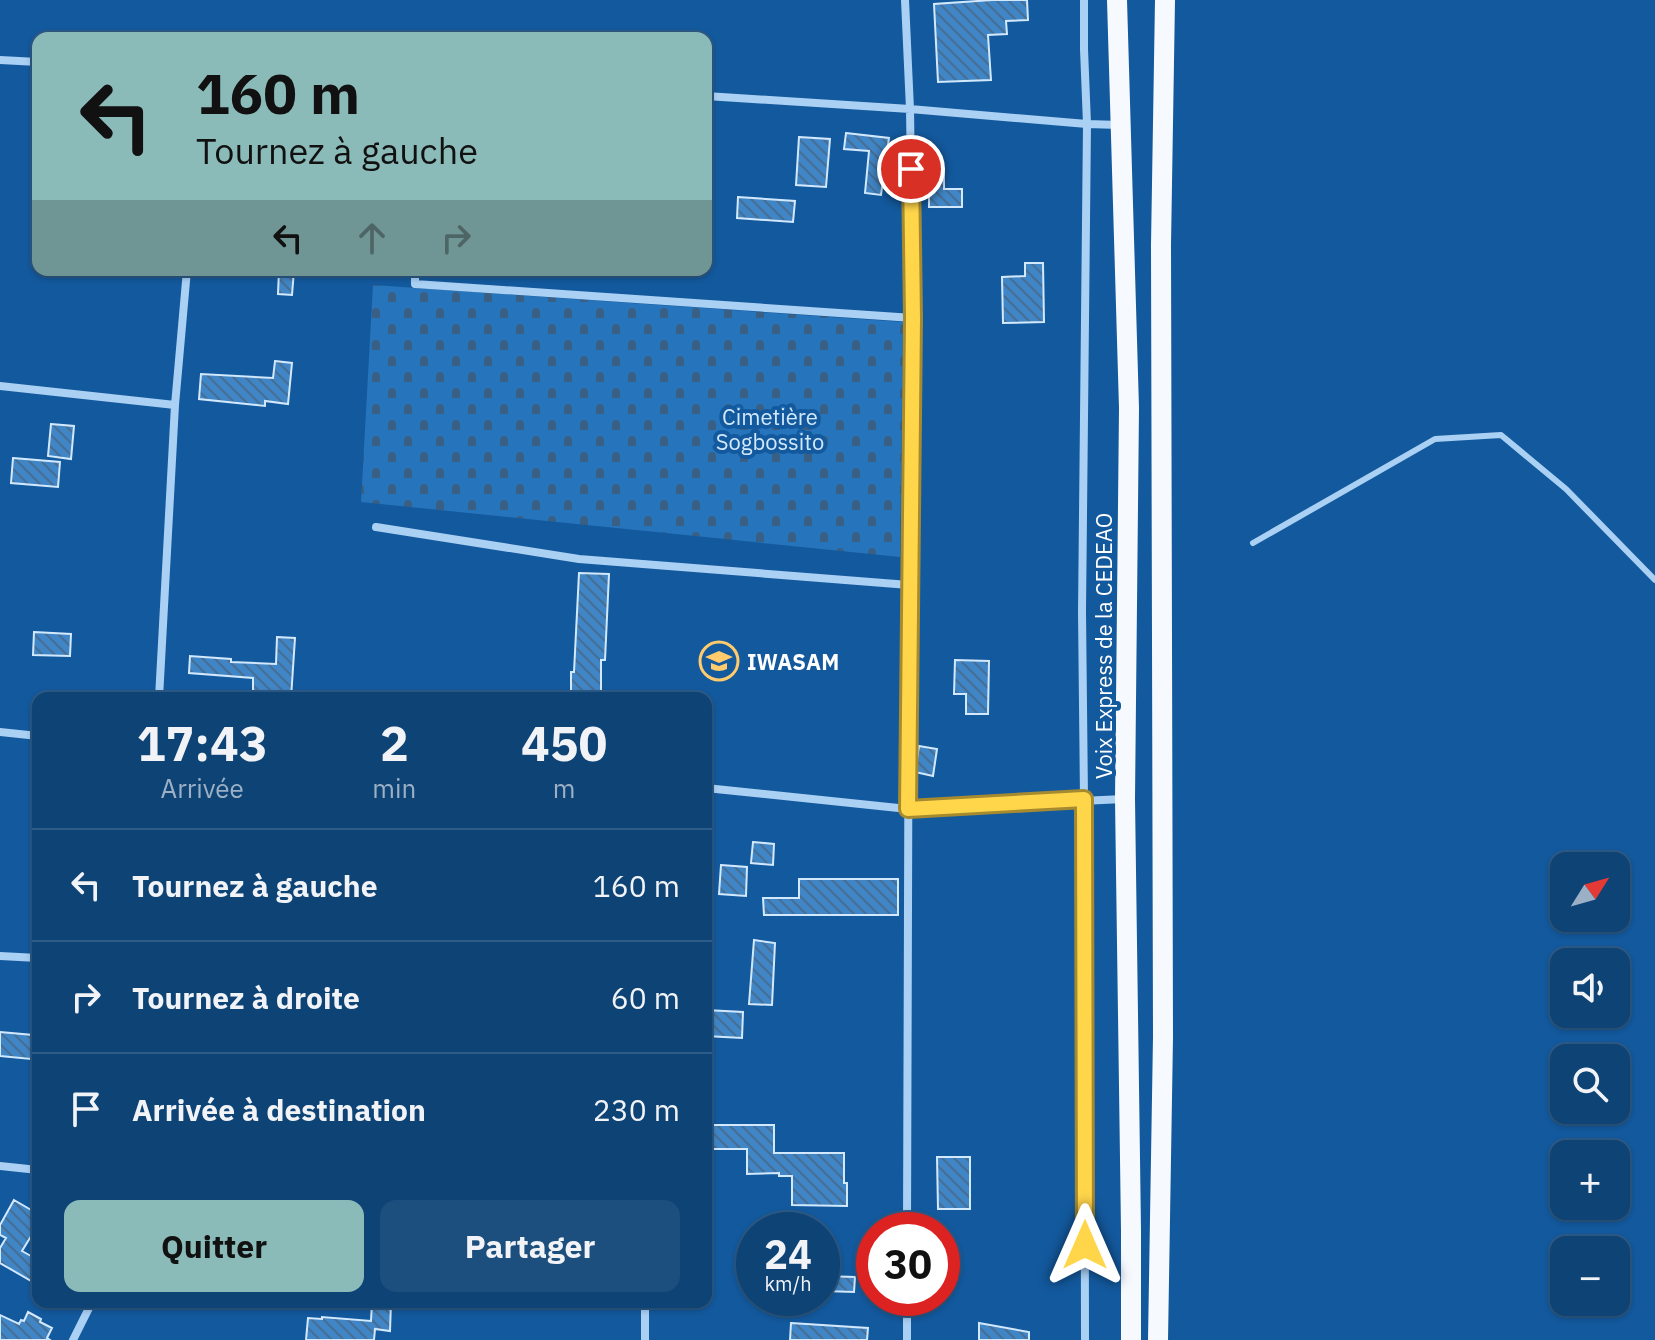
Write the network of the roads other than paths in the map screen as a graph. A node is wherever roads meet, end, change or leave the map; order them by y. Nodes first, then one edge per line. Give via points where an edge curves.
1 (905, 0) edge
2 (1084, 0) edge
3 (1117, 0) edge
4 (1165, 0) edge
5 (0, 60) edge
6 (32, 62) edge
7 (712, 96) edge
8 (910, 109) junction
9 (1087, 124) junction
10 (1121, 125) junction
11 (186, 276) edge
12 (415, 276) edge
13 (913, 318) junction
14 (0, 386) edge
15 (175, 405) junction
16 (376, 527) dead end
17 (1253, 543) dead end
18 (1655, 580) edge
19 (909, 585) junction
20 (1126, 618) junction
21 (1163, 620) junction
22 (159, 692) edge
23 (0, 732) edge
24 (32, 735) edge
25 (712, 789) edge
26 (1084, 799) junction
27 (1125, 799) junction
28 (908, 809) junction
29 (0, 956) edge
30 (32, 958) edge
31 (0, 1166) edge
32 (32, 1169) edge
33 (907, 1212) edge
34 (89, 1308) edge
35 (645, 1308) edge
36 (907, 1316) edge
37 (73, 1340) edge
38 (645, 1340) edge
39 (907, 1340) edge
40 (1085, 1340) edge
41 (1131, 1340) edge
42 (1158, 1340) edge

1 - 8 street
2 - 9 street
3 - 10 main road, Voix Express de la CEDEAO
4 - 21 main road
5 - 6 street
7 - 8 street
8 - 9 street
8 - 13 street
9 - 10 street
9 - 26 street
10 - 20 main road, Voix Express de la CEDEAO via 1129,408
11 - 15 street
12 - 13 street via 415,284
13 - 19 street
14 - 15 street
15 - 22 street
16 - 19 street via 579,559
17 - 18 lane via 1435,439 1501,435 1566,489
19 - 28 street
20 - 21 main road
20 - 27 main road, Voix Express de la CEDEAO
21 - 42 main road
23 - 24 street
25 - 28 street
26 - 27 street
26 - 28 street
26 - 40 street
27 - 41 main road, Voix Express de la CEDEAO
28 - 33 street
29 - 30 street
31 - 32 street
34 - 37 street
35 - 38 street
36 - 39 street

